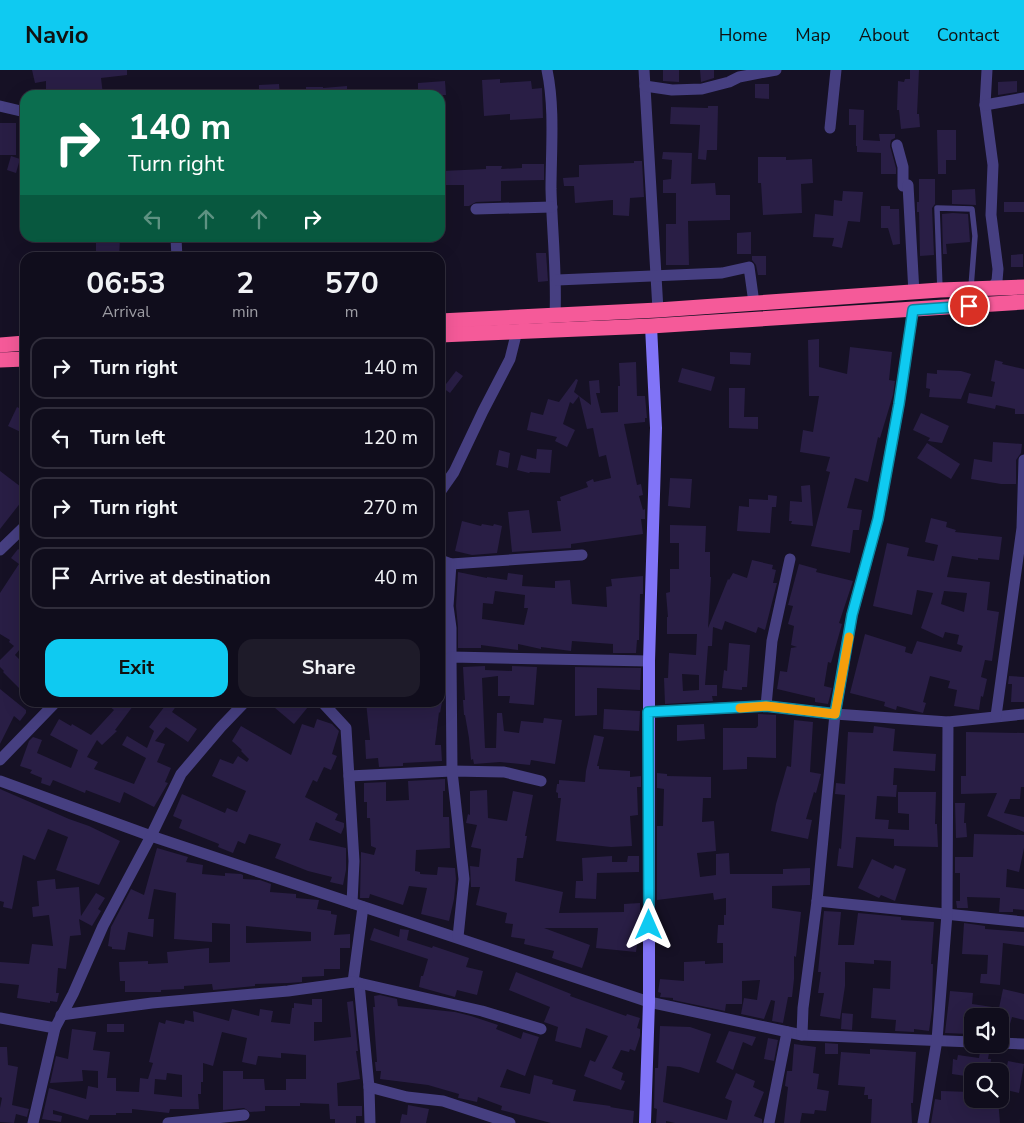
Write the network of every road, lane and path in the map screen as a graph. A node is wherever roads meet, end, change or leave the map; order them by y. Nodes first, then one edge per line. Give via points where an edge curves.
1 (547, 70) edge
2 (644, 70) edge
3 (776, 70) edge
4 (836, 70) edge
5 (988, 70) edge
6 (645, 86) junction
7 (1024, 98) edge
8 (986, 105) junction
9 (0, 106) edge
10 (20, 111) edge
11 (830, 128) dead end
12 (897, 145) dead end
13 (552, 207) junction
14 (476, 209) dead end
15 (656, 275) junction
16 (556, 280) junction
17 (1024, 287) edge
18 (971, 288) junction
19 (991, 289) junction
20 (940, 290) junction
21 (914, 293) junction
22 (754, 302) junction
23 (1024, 302) edge
24 (658, 310) junction
25 (913, 310) junction
26 (556, 315) junction
27 (445, 321) edge
28 (651, 326) junction
29 (517, 331) junction
30 (445, 335) edge
31 (20, 343) edge
32 (0, 345) edge
33 (20, 359) edge
34 (0, 360) edge
35 (1024, 460) edge
36 (445, 485) edge
37 (1023, 528) edge
38 (20, 531) edge
39 (0, 550) edge
40 (582, 555) dead end
41 (790, 559) dead end
42 (446, 562) edge
43 (451, 657) junction
44 (648, 661) junction
45 (766, 706) junction
46 (51, 707) edge
47 (240, 707) edge
48 (327, 707) edge
49 (648, 712) junction
50 (835, 714) junction
51 (1024, 714) edge
52 (996, 716) junction
53 (948, 722) junction
54 (0, 760) edge
55 (452, 771) junction
56 (349, 776) junction
57 (0, 781) edge
58 (540, 781) dead end
59 (151, 836) junction
60 (816, 901) junction
61 (357, 905) junction
62 (947, 914) junction
63 (1024, 922) edge
64 (458, 937) junction
65 (356, 983) junction
66 (649, 1002) junction
67 (61, 1015) junction
68 (0, 1018) edge
69 (55, 1028) junction
70 (541, 1029) dead end
71 (787, 1032) junction
72 (802, 1035) junction
73 (937, 1040) junction
74 (964, 1042) edge
75 (1009, 1043) edge
76 (1024, 1044) edge
77 (369, 1087) junction
78 (244, 1116) dead end
79 (33, 1123) edge
80 (168, 1123) edge
81 (370, 1123) edge
82 (510, 1123) edge
83 (645, 1123) edge
84 (769, 1123) edge
85 (923, 1123) edge

1 - 13 street
2 - 6 street
3 - 6 street via 702,89 672,90
4 - 11 street
5 - 8 street
6 - 15 street
7 - 8 street
8 - 19 street via 993,166 991,215 998,269 997,281
9 - 10 street
12 - 21 street via 903,167
13 - 14 street
13 - 16 street
15 - 16 street
15 - 22 street via 722,272 750,267
15 - 24 street
16 - 26 street
17 - 19 highway
18 - 19 highway
18 - 20 highway
18 - 20 lane via 975,236 972,209 937,208
20 - 21 highway
21 - 22 highway
22 - 24 highway
23 - 25 highway
24 - 26 highway
25 - 28 highway
25 - 50 street via 878,519 852,615
26 - 27 highway
28 - 29 highway
28 - 44 street via 656,428
29 - 30 highway
29 - 36 street via 510,359
31 - 32 highway
33 - 34 highway
35 - 37 street
37 - 52 street
38 - 39 street
40 - 42 street
41 - 45 street via 772,641
42 - 43 street
43 - 44 street
43 - 55 street
44 - 49 street
45 - 49 street
45 - 50 street
46 - 54 street
47 - 59 street via 181,774
48 - 56 street via 346,728
49 - 66 street
50 - 53 street
50 - 60 street
51 - 52 street
52 - 53 street
53 - 62 street
55 - 56 street
55 - 58 street via 504,772
55 - 64 street via 464,879
56 - 61 street
57 - 59 street
59 - 61 street
59 - 67 street
60 - 62 street
60 - 72 street
61 - 64 street
61 - 65 street
62 - 63 street
62 - 73 street
64 - 66 street
65 - 67 street
65 - 70 street via 482,1011
65 - 77 street
66 - 71 street
66 - 83 street
67 - 69 street
68 - 69 street
69 - 79 street
71 - 72 street
71 - 84 street
72 - 73 street
73 - 74 street
73 - 85 street
75 - 76 street
77 - 81 street
77 - 82 street via 407,1097 443,1100
78 - 80 street

